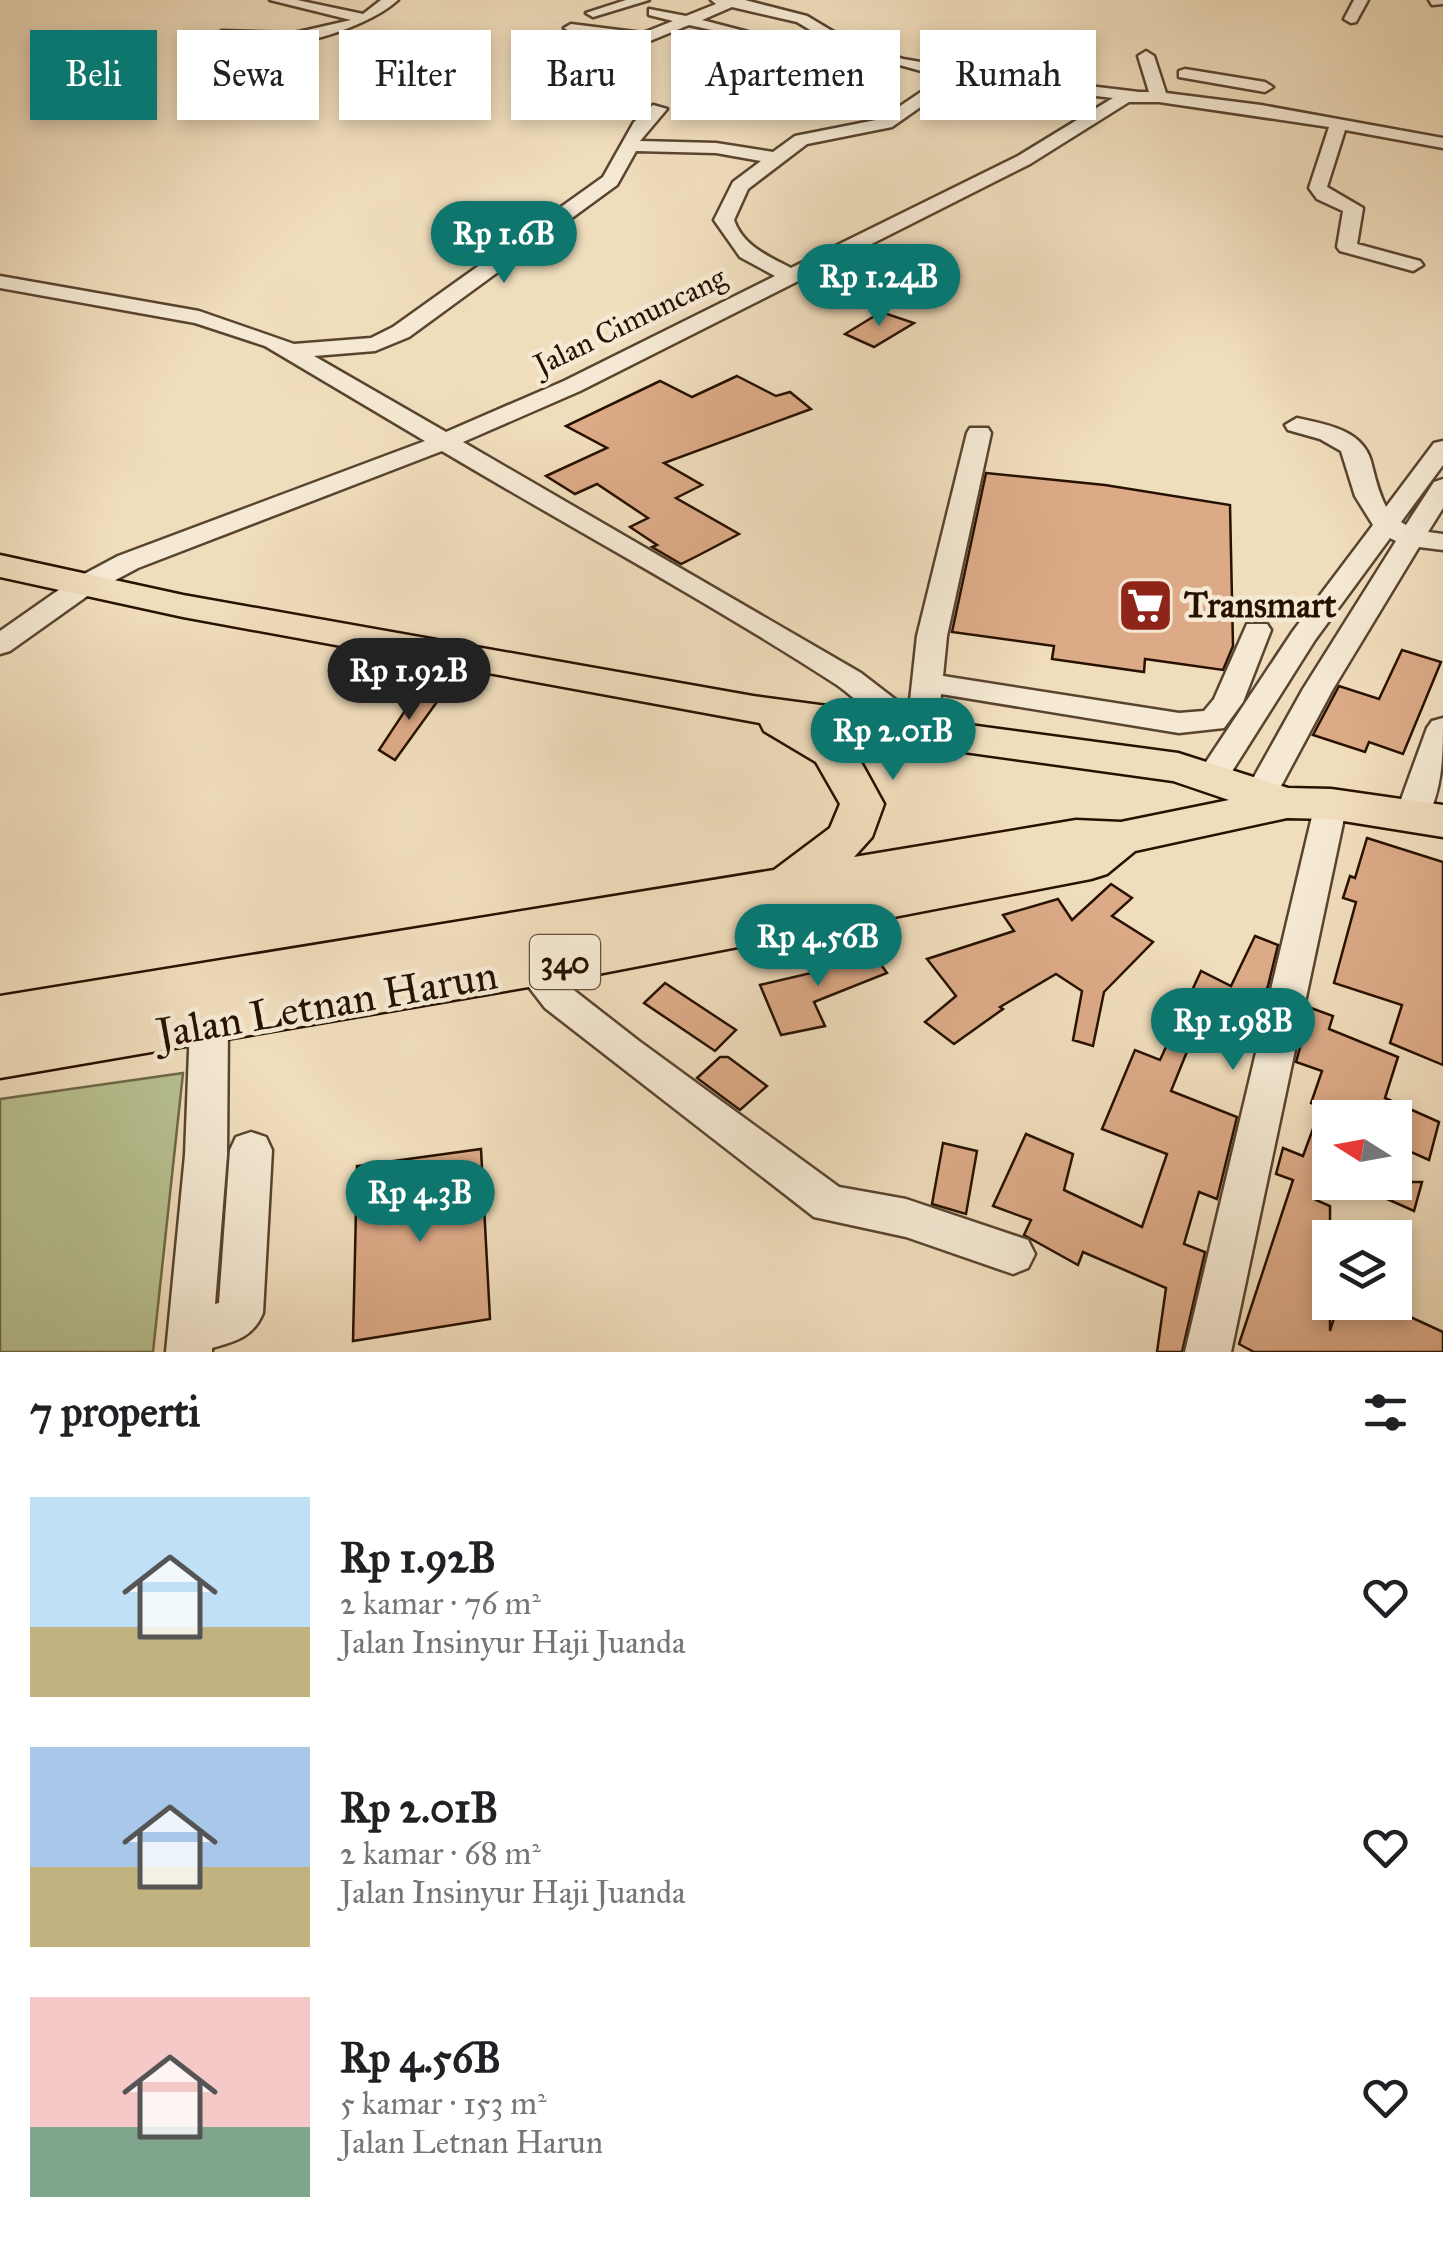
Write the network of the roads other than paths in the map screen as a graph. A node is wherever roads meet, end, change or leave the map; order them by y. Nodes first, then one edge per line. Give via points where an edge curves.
1 (277, 0) edge
2 (389, 0) edge
3 (642, 0) edge
4 (1361, 0) edge
5 (729, 1) edge
6 (654, 12) dead end
7 (593, 13) dead end
8 (366, 18) junction
9 (1351, 19) dead end
10 (691, 22) junction
11 (571, 28) dead end
12 (586, 30) edge
13 (723, 30) edge
14 (319, 32) edge
15 (651, 36) edge
16 (1146, 56) dead end
17 (920, 66) edge
18 (1186, 74) dead end
19 (1096, 90) edge
20 (1133, 95) junction
21 (1160, 96) junction
22 (920, 100) edge
23 (659, 109) dead end
24 (1261, 110) junction
25 (1338, 126) junction
26 (1443, 143) edge
27 (627, 146) junction
28 (774, 158) junction
29 (1413, 266) dead end
30 (788, 276) junction
31 (0, 282) edge
32 (289, 351) junction
33 (1297, 425) dead end
34 (980, 433) dead end
35 (446, 442) junction
36 (1443, 448) edge
37 (1443, 488) edge
38 (1399, 532) junction
39 (1443, 542) edge
40 (0, 566) edge
41 (83, 586) junction
42 (1304, 600) dead end
43 (1257, 630) dead end
44 (1303, 637) junction
45 (0, 645) edge
46 (929, 683) junction
47 (752, 709) junction
48 (1443, 728) edge
49 (917, 729) junction
50 (1213, 776) junction
51 (1274, 798) junction
52 (1331, 804) junction
53 (1427, 819) edge
54 (1121, 838) junction
55 (784, 887) junction
56 (533, 968) junction
57 (210, 1004) junction
58 (0, 1016) edge
59 (0, 1056) edge
60 (250, 1150) dead end
61 (1013, 1254) dead end
62 (189, 1343) edge
63 (1208, 1352) edge

1 - 8 street
2 - 8 street
3 - 7 street
4 - 9 street
5 - 10 street
5 - 17 street via 802,19 861,52
6 - 10 street
8 - 14 street
10 - 13 street
10 - 15 street
11 - 12 street
16 - 21 street
18 - 24 street via 1267,80
19 - 20 street
20 - 21 street, Jalan Cimuncang
20 - 30 street, Jalan Cimuncang via 1024,160
21 - 24 street, Jalan Cimuncang
22 - 28 street via 886,123 807,138
23 - 27 street via 642,120
24 - 25 street, Jalan Cimuncang
25 - 26 street, Jalan Cimuncang
25 - 29 street via 1318,188 1354,208 1347,247
27 - 28 street via 716,148
27 - 32 street via 610,181 401,332 375,344
28 - 30 street via 740,186 725,224 747,253
30 - 35 street, Jalan Cimuncang
31 - 32 street via 199,317
32 - 35 street
33 - 38 street via 1346,442 1357,453 1372,506
34 - 46 street via 932,636
35 - 41 street, Jalan Cimuncang via 172,544
35 - 49 street via 850,680
36 - 38 street
37 - 38 street
38 - 39 street
38 - 44 street
38 - 51 street via 1318,689
40 - 41 main road
41 - 45 street, Jalan Cimuncang
41 - 47 main road
42 - 44 street
43 - 46 street via 1228,702 1212,720 1179,722
44 - 50 street
46 - 49 street
47 - 49 main road
47 - 55 main road via 810,734 846,767 862,804 849,838
48 - 53 street
49 - 50 main road
50 - 51 main road
51 - 52 main road
51 - 54 main road
52 - 53 main road
52 - 63 street
54 - 55 main road, Jalan Letnan Harun / 340 via 1076,836
54 - 56 main road, Jalan Letnan Harun / 340 via 1090,862
55 - 57 main road, Jalan Letnan Harun / 340
56 - 57 main road, Jalan Letnan Harun / 340
56 - 61 street via 558,998 625,1052 828,1204 906,1218
57 - 58 main road, Jalan Letnan Harun / 340
57 - 59 main road, Jalan Letnan Harun / 340
57 - 62 street via 206,1154
60 - 62 street via 241,1312

